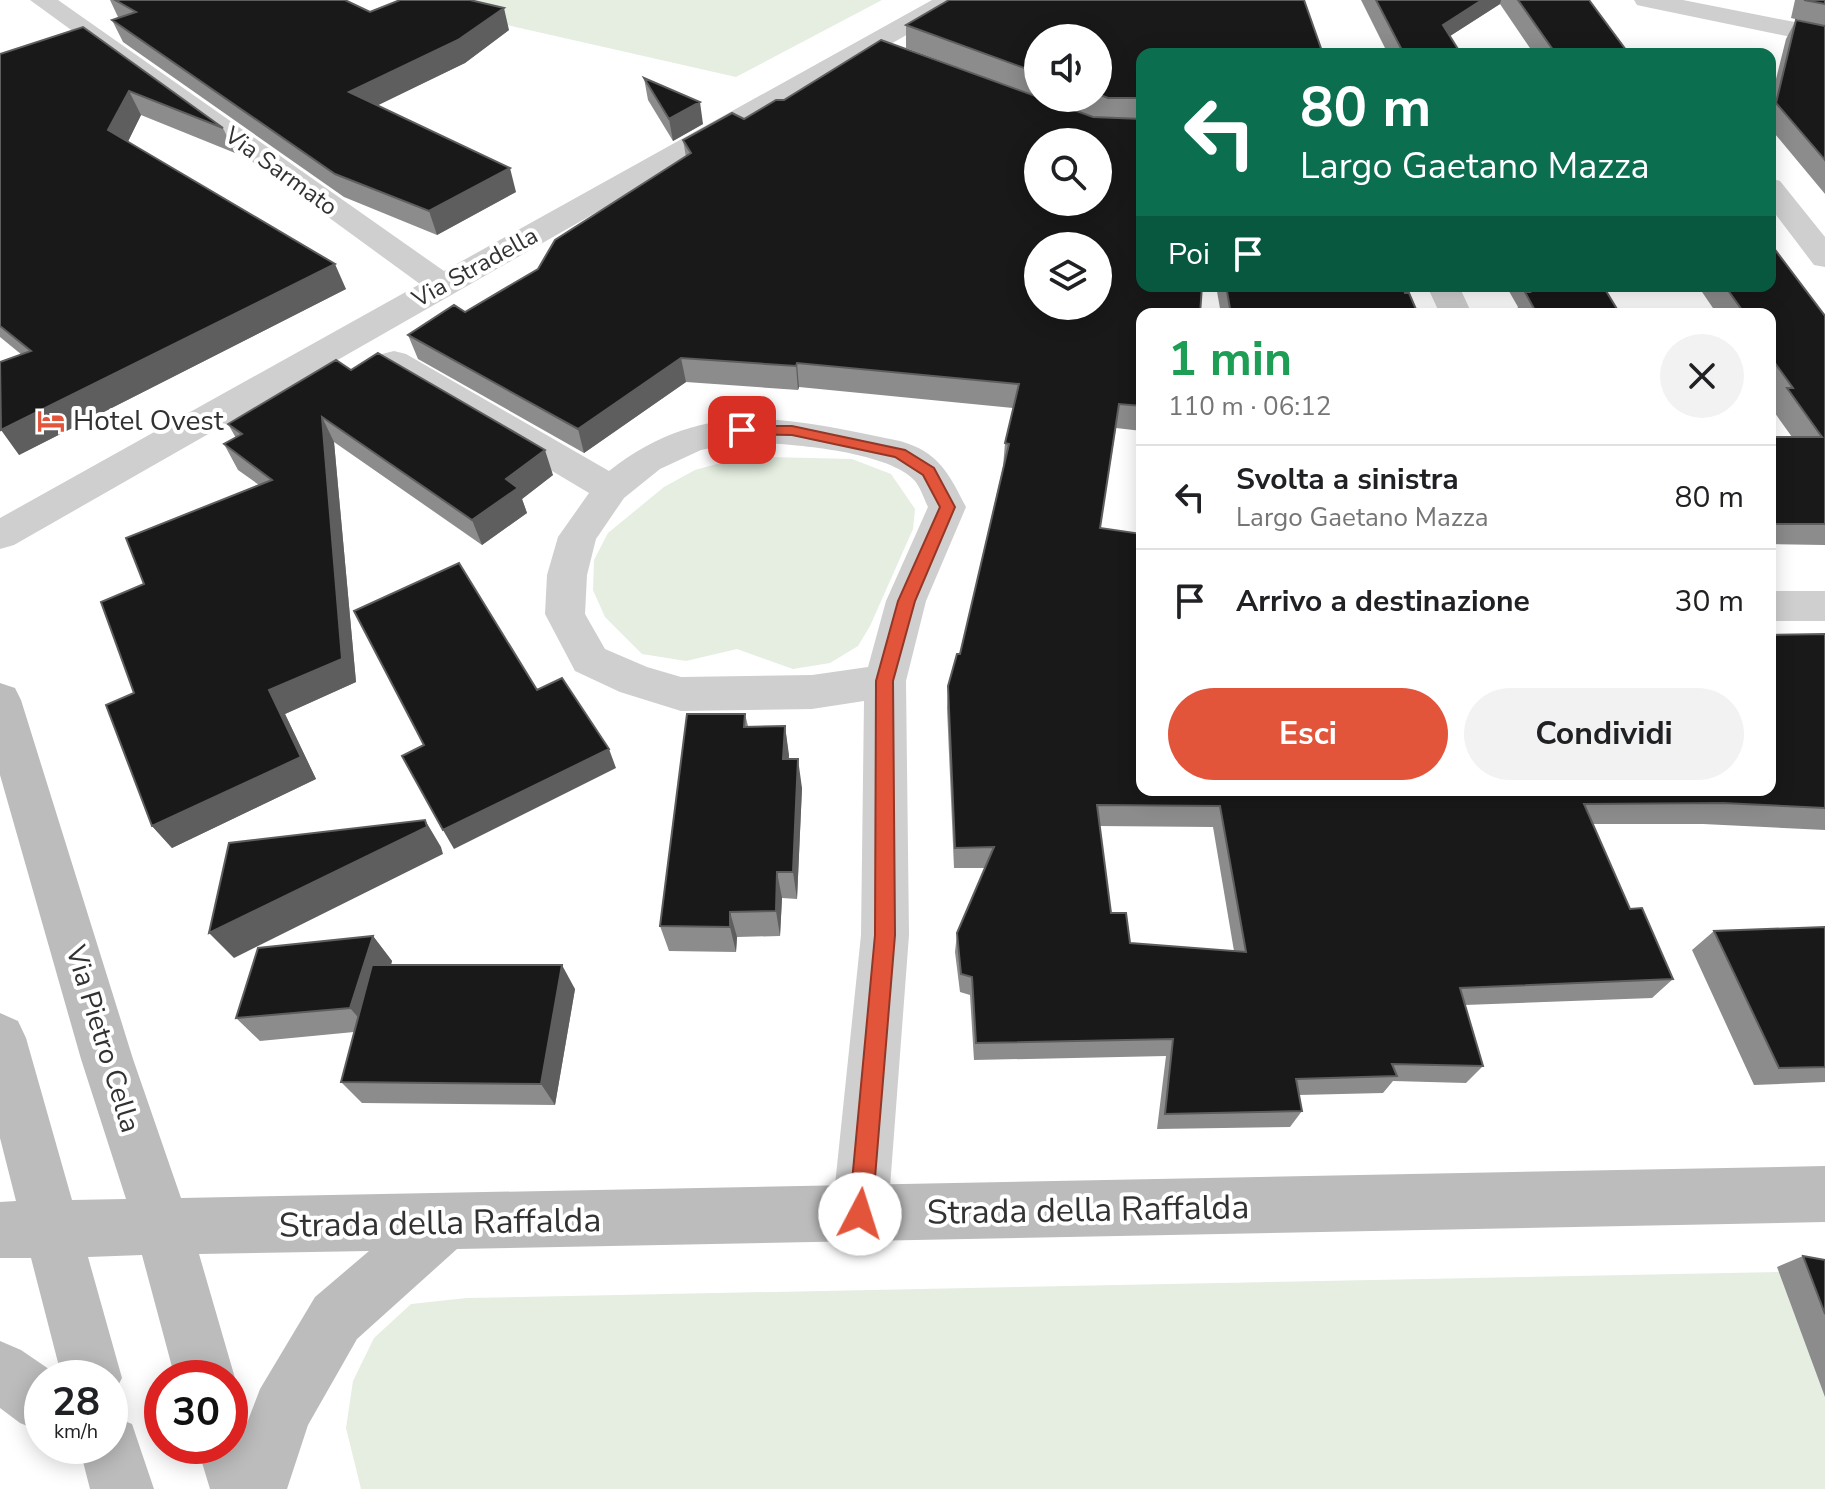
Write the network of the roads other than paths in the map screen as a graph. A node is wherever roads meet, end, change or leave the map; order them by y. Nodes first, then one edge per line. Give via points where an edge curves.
1 (42, 0) edge
2 (950, 0) edge
3 (1646, 0) edge
4 (1744, 21) edge
5 (1825, 36) edge
6 (867, 46) junction
7 (897, 57) edge
8 (1776, 195) edge
9 (1825, 258) edge
10 (442, 285) junction
11 (350, 338) junction
12 (611, 489) junction
13 (0, 535) edge
14 (1776, 606) edge
15 (1825, 606) edge
16 (885, 681) junction
17 (0, 700) edge
18 (0, 1038) edge
19 (1825, 1194) edge
20 (860, 1214) junction
21 (444, 1223) junction
22 (137, 1228) junction
23 (26, 1230) edge
24 (84, 1360) edge
25 (197, 1360) edge
26 (0, 1371) edge
27 (24, 1388) edge
28 (234, 1464) edge
29 (242, 1489) edge
30 (255, 1489) edge

1 - 10 street, Via Sarmato
2 - 6 street, Via Stradella
3 - 4 street
4 - 5 street
6 - 7 street
6 - 10 street, Via Stradella
8 - 9 street
10 - 11 street, Via Stradella
11 - 12 street
11 - 13 street, Via Stradella
12 - 16 street via 577,537 567,575 565,614 590,660 681,694 812,692
12 - 16 street via 647,460 692,440 742,430 792,431 862,443 900,453 929,472 947,507 906,601
14 - 15 street
16 - 20 street via 885,935
17 - 22 street, Via Pietro Cella via 107,1059
18 - 23 street
19 - 20 street, Strada della Raffalda
20 - 21 street, Strada della Raffalda
21 - 22 street, Strada della Raffalda
21 - 30 street via 336,1318 282,1411
22 - 23 street, Strada della Raffalda
22 - 25 street, Via Pietro Cella
23 - 24 street
26 - 27 street
28 - 29 street

